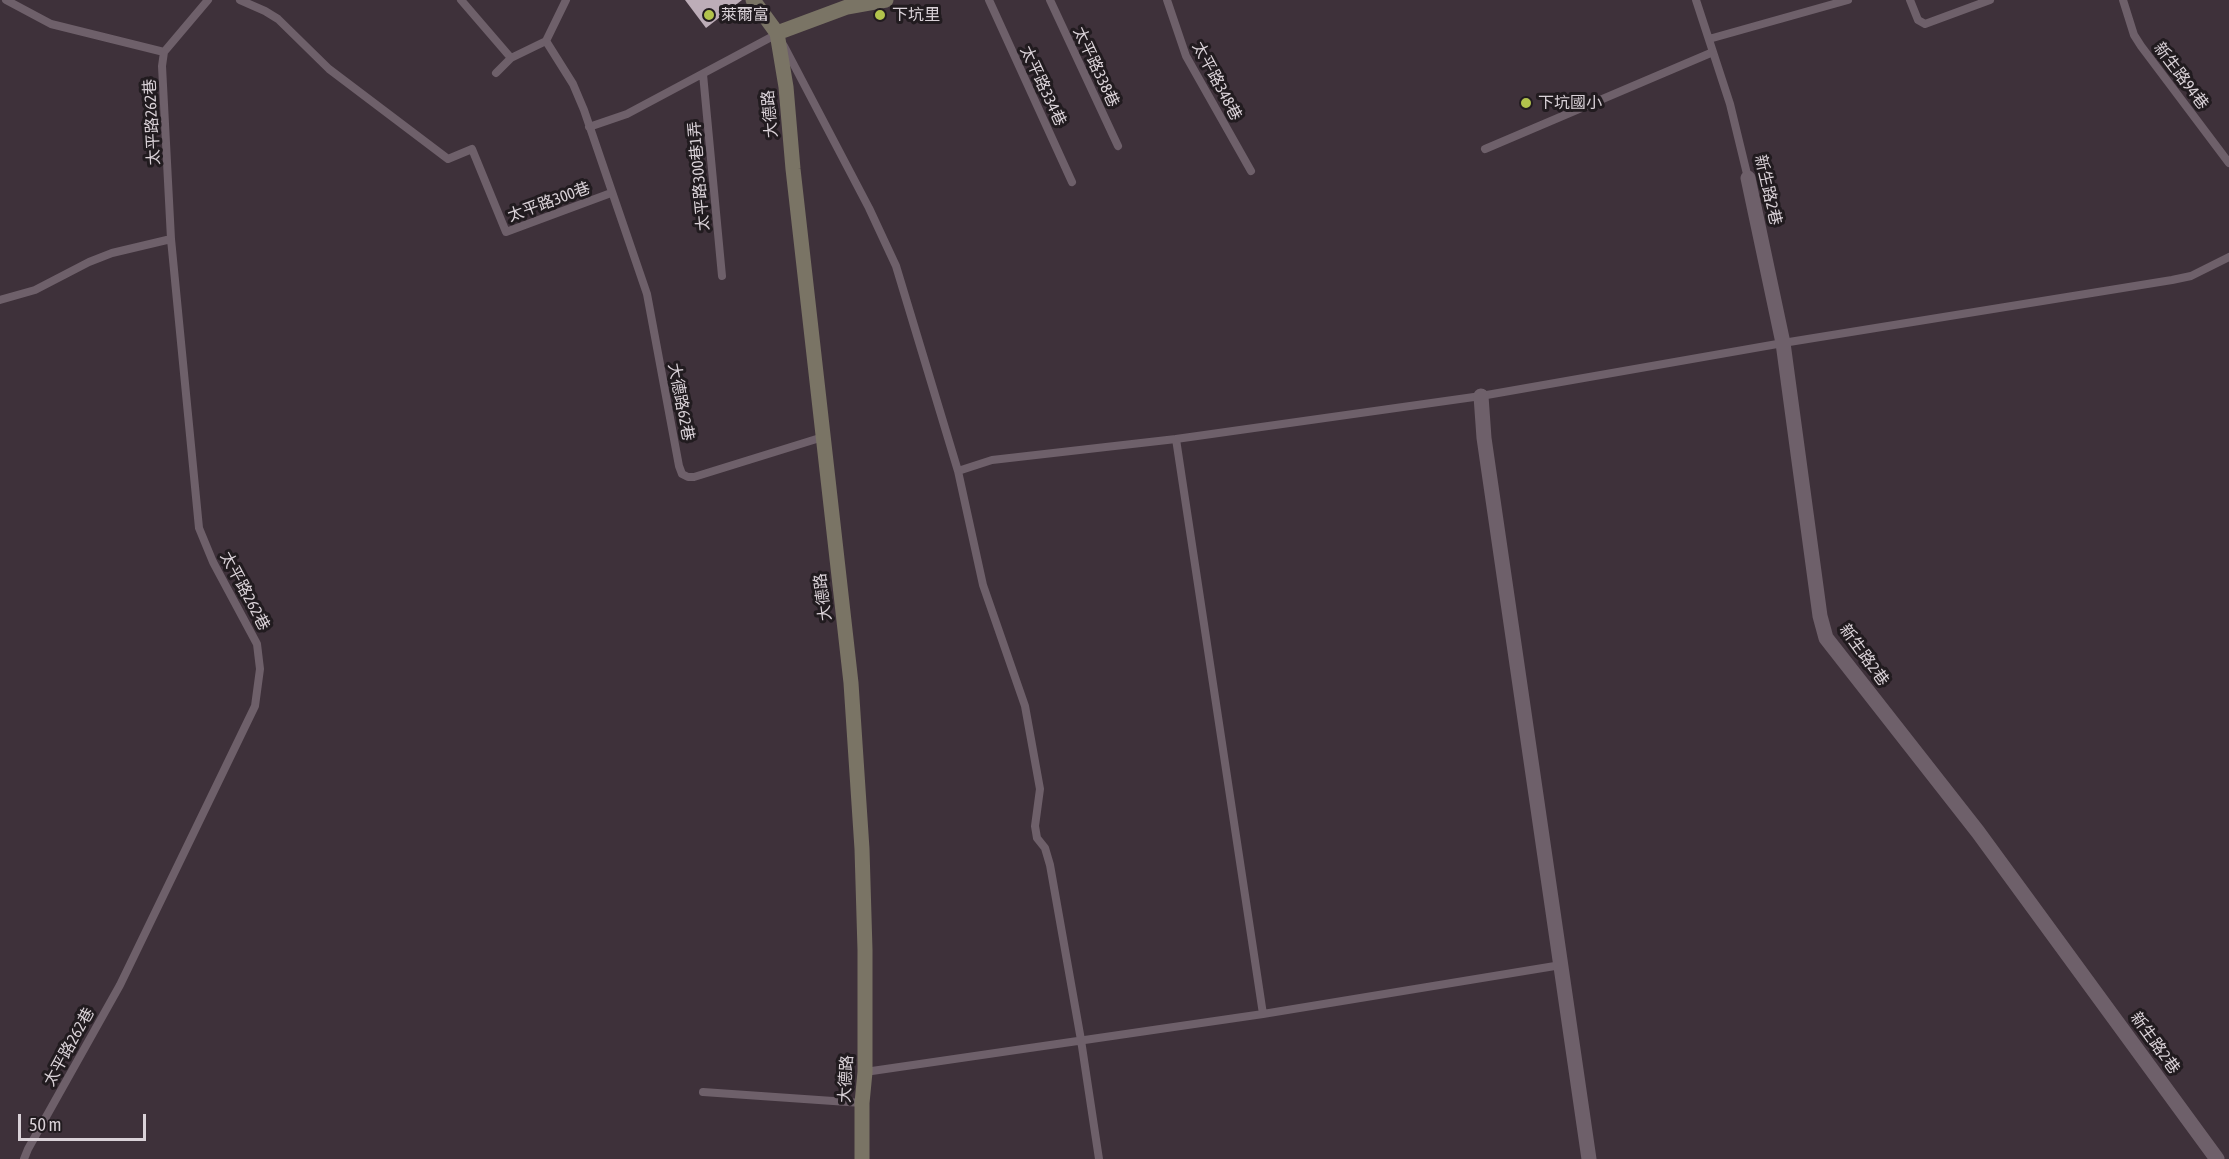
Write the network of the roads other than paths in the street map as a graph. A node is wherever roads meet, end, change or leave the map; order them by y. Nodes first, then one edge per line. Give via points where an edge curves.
1 (6, 0) edge
2 (208, 0) edge
3 (240, 0) edge
4 (461, 0) edge
5 (566, 0) edge
6 (753, 0) edge
7 (886, 0) edge
8 (989, 0) edge
9 (1050, 0) edge
10 (1167, 0) edge
11 (1696, 0) edge
12 (1848, 0) edge
13 (1910, 0) edge
14 (1990, 0) edge
15 (2123, 0) edge
16 (777, 33) junction
17 (1709, 39) junction
18 (546, 41) junction
19 (164, 52) junction
20 (1713, 52) junction
21 (511, 58) junction
22 (496, 73) dead end
23 (703, 74) junction
24 (589, 127) junction
25 (1118, 146) dead end
26 (1485, 149) dead end
27 (2229, 163) edge
28 (1251, 171) dead end
29 (1748, 178) joint
30 (1072, 182) dead end
31 (611, 193) junction
32 (171, 239) junction
33 (2229, 257) edge
34 (722, 276) dead end
35 (0, 300) edge
36 (1783, 343) junction
37 (1481, 396) junction
38 (823, 437) junction
39 (1176, 439) junction
40 (958, 471) junction
41 (1561, 965) junction
42 (1263, 1014) junction
43 (1081, 1040) junction
44 (865, 1072) junction
45 (703, 1092) dead end
46 (862, 1103) junction
47 (24, 1159) edge
48 (862, 1159) edge
49 (1099, 1159) edge
50 (1589, 1159) edge
51 (2217, 1159) edge

1 - 19 lane via 51,24
2 - 19 lane
3 - 31 lane, 太平路300巷 via 279,19 329,69 448,159 472,149 506,232
4 - 21 lane
5 - 18 lane
6 - 16 street
7 - 16 street via 847,7
8 - 30 lane, 太平路334巷
9 - 25 lane, 太平路338巷
10 - 28 lane, 太平路348巷 via 1186,56
11 - 17 lane, 新生路2巷
12 - 17 lane
13 - 14 lane via 1917,20 1925,24
15 - 27 lane, 新生路94巷 via 2141,46
16 - 23 lane
16 - 38 street, 大德路
16 - 40 lane via 896,266
17 - 20 lane, 新生路2巷
18 - 21 lane
18 - 24 lane, 太平路300巷 via 573,84
19 - 32 lane, 太平路262巷
20 - 26 lane
20 - 29 lane, 新生路2巷
21 - 22 lane
23 - 24 lane via 627,114
23 - 34 lane, 太平路300巷1弄
24 - 31 lane, 太平路300巷
29 - 36 street, 新生路2巷
31 - 38 lane, 大德路62巷 via 647,294 682,474 694,477
32 - 35 lane via 112,253 35,290
32 - 47 lane, 太平路262巷 via 199,528 257,644 260,669 255,706 120,985
33 - 36 lane via 2191,276 2172,280
36 - 37 lane
36 - 51 street, 新生路2巷 via 1826,638 1978,832
37 - 39 lane
37 - 41 street
38 - 44 street, 大德路 via 852,695 863,872
39 - 40 lane via 992,460
39 - 42 lane
40 - 43 lane via 983,585 1025,706 1040,789 1037,838 1050,865
41 - 42 lane
41 - 50 street
42 - 43 lane
43 - 44 lane
43 - 49 lane
44 - 46 street, 大德路
45 - 46 lane
46 - 48 street, 大德路

